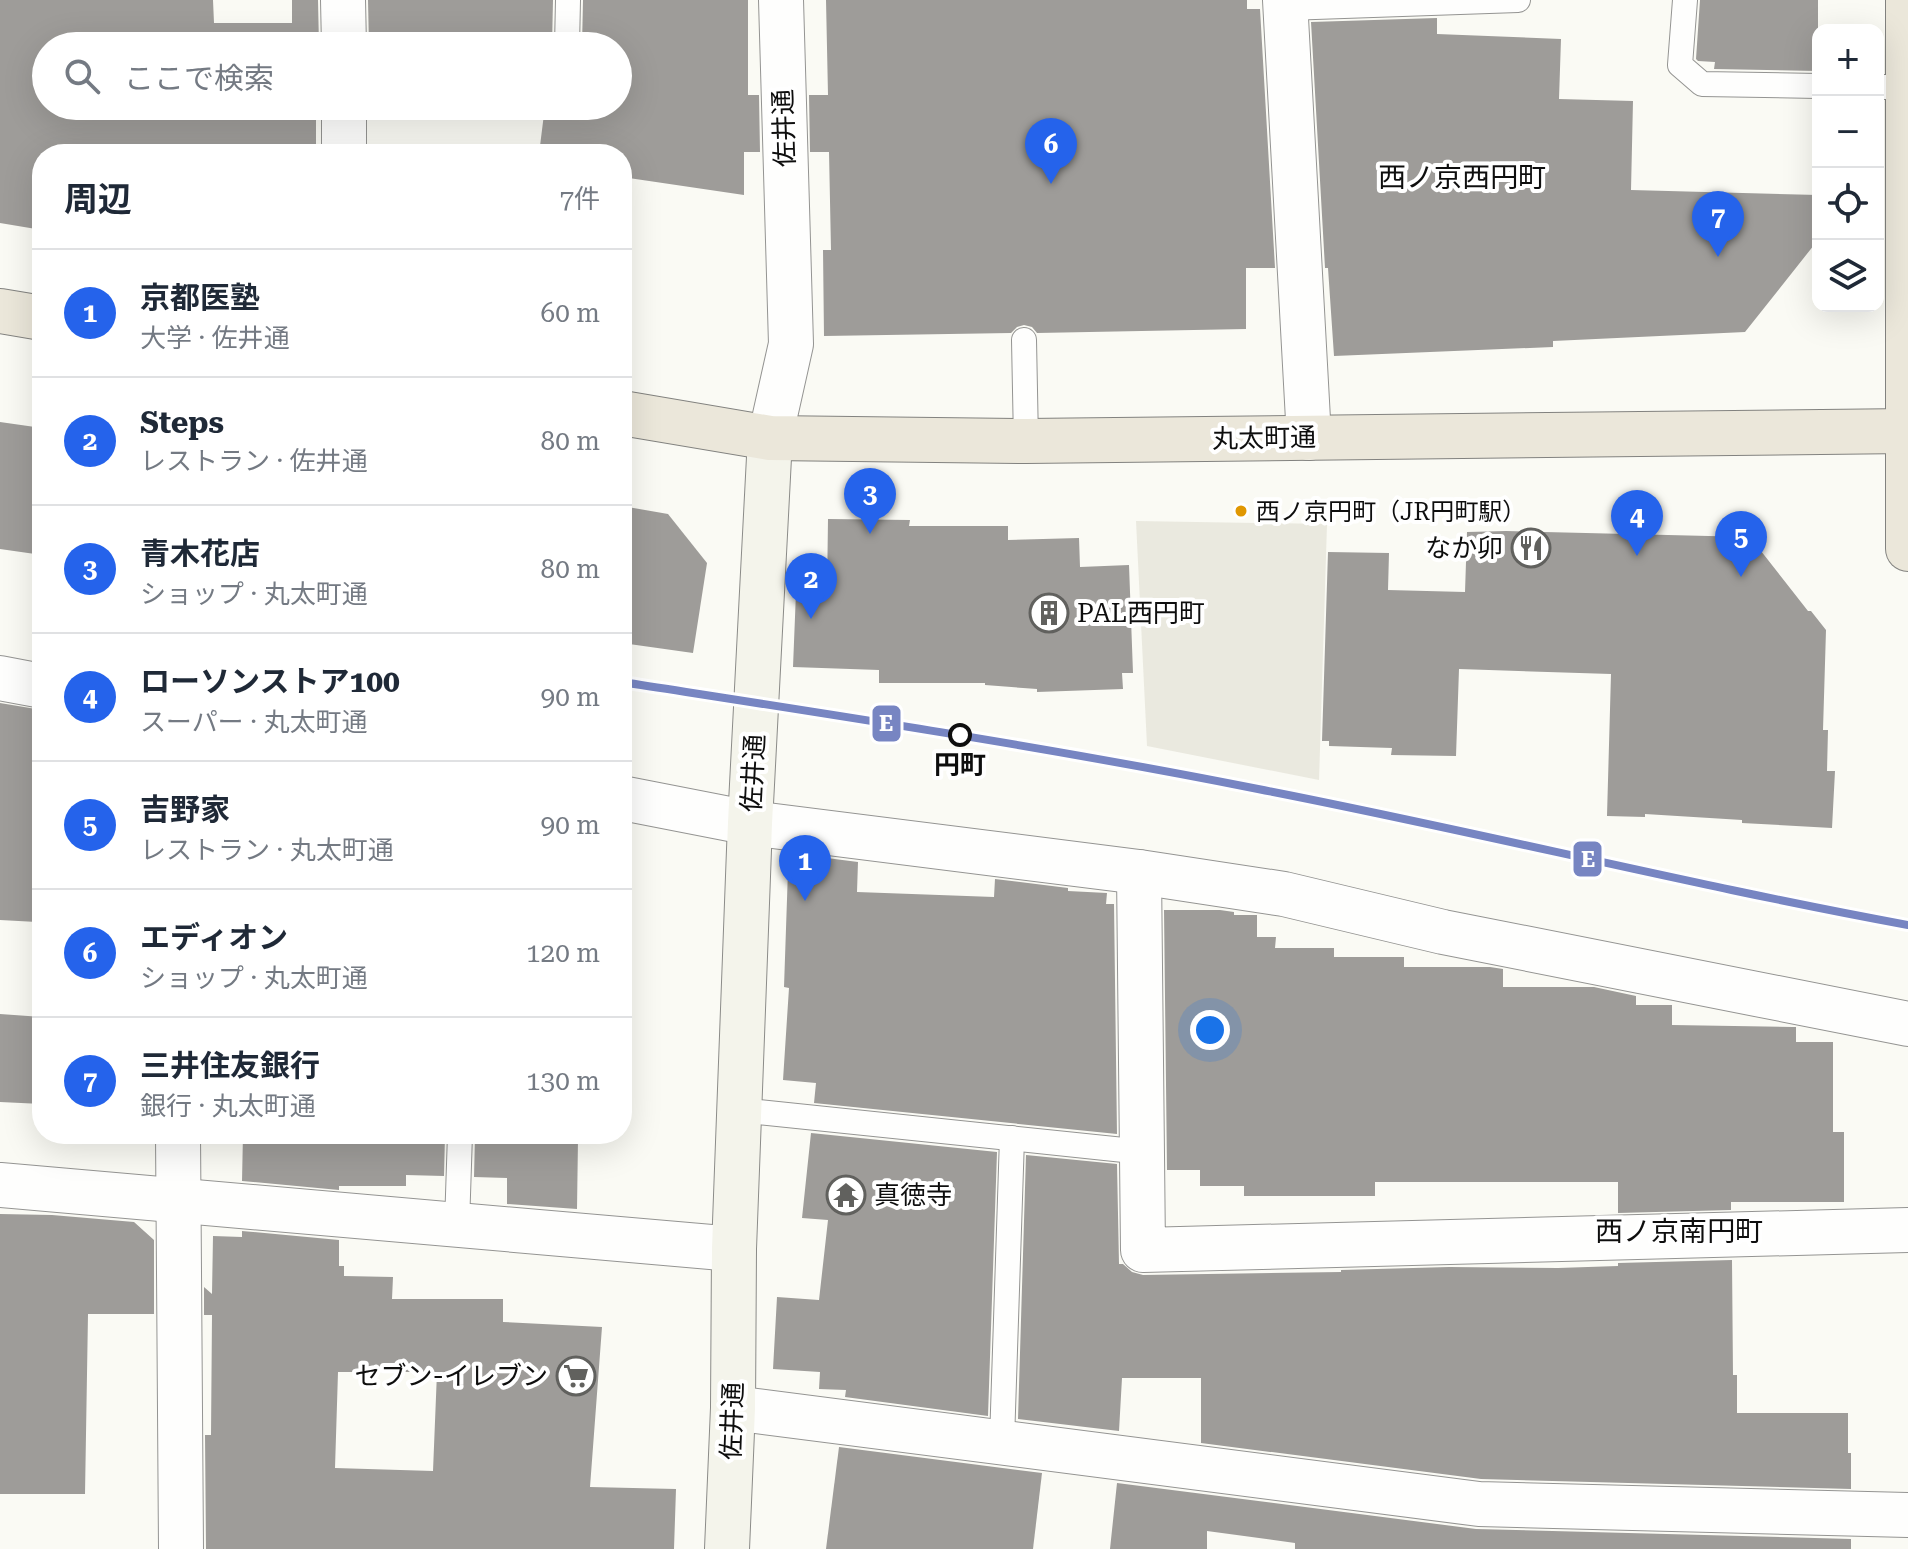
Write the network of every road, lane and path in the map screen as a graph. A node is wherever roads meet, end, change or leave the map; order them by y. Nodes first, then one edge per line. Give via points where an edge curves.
1 (343, 0) edge
2 (568, 0) edge
3 (781, 0) edge
4 (1518, 0) edge
5 (1685, 0) edge
6 (1908, 0) edge
7 (1285, 4) edge
8 (344, 32) edge
9 (567, 32) edge
10 (1812, 86) edge
11 (1884, 87) edge
12 (1908, 87) edge
13 (344, 120) edge
14 (344, 144) edge
15 (0, 311) edge
16 (32, 316) edge
17 (1024, 340) dead end
18 (632, 415) edge
19 (1908, 431) edge
20 (770, 438) junction
21 (1309, 438) junction
22 (1026, 441) junction
23 (1908, 549) edge
24 (0, 678) edge
25 (32, 684) edge
26 (632, 800) edge
27 (750, 823) junction
28 (1139, 872) junction
29 (1908, 1024) edge
30 (739, 1110) junction
31 (1012, 1138) junction
32 (178, 1144) edge
33 (460, 1144) edge
34 (1143, 1152) junction
35 (0, 1185) edge
36 (178, 1200) junction
37 (457, 1225) junction
38 (1908, 1230) edge
39 (734, 1249) junction
40 (733, 1408) junction
41 (1002, 1441) junction
42 (1908, 1515) edge
43 (181, 1549) edge
44 (727, 1549) edge

1 - 8 street
2 - 9 lane
3 - 20 street, 佐井通 via 791,344
4 - 7 lane
5 - 10 lane via 1680,65 1702,84
6 - 12 main road
7 - 21 street
11 - 12 lane
12 - 19 main road
13 - 14 street
15 - 16 main road
17 - 22 lane
18 - 20 main road, 丸太町通
19 - 21 main road, 丸太町通
19 - 23 main road
20 - 22 main road, 丸太町通
20 - 27 street, 佐井通
21 - 22 main road, 丸太町通
24 - 25 street
26 - 27 street
27 - 28 street
27 - 30 street, 佐井通
28 - 29 street via 1284,894 1443,932
28 - 34 street
30 - 31 lane
30 - 39 street, 佐井通
31 - 34 lane
31 - 41 lane
32 - 36 street
33 - 37 lane
34 - 38 street via 1143,1250
35 - 36 street
36 - 37 street
36 - 43 street
37 - 39 street
39 - 40 street, 佐井通
40 - 41 street
40 - 44 street, 佐井通
41 - 42 street via 1479,1504

